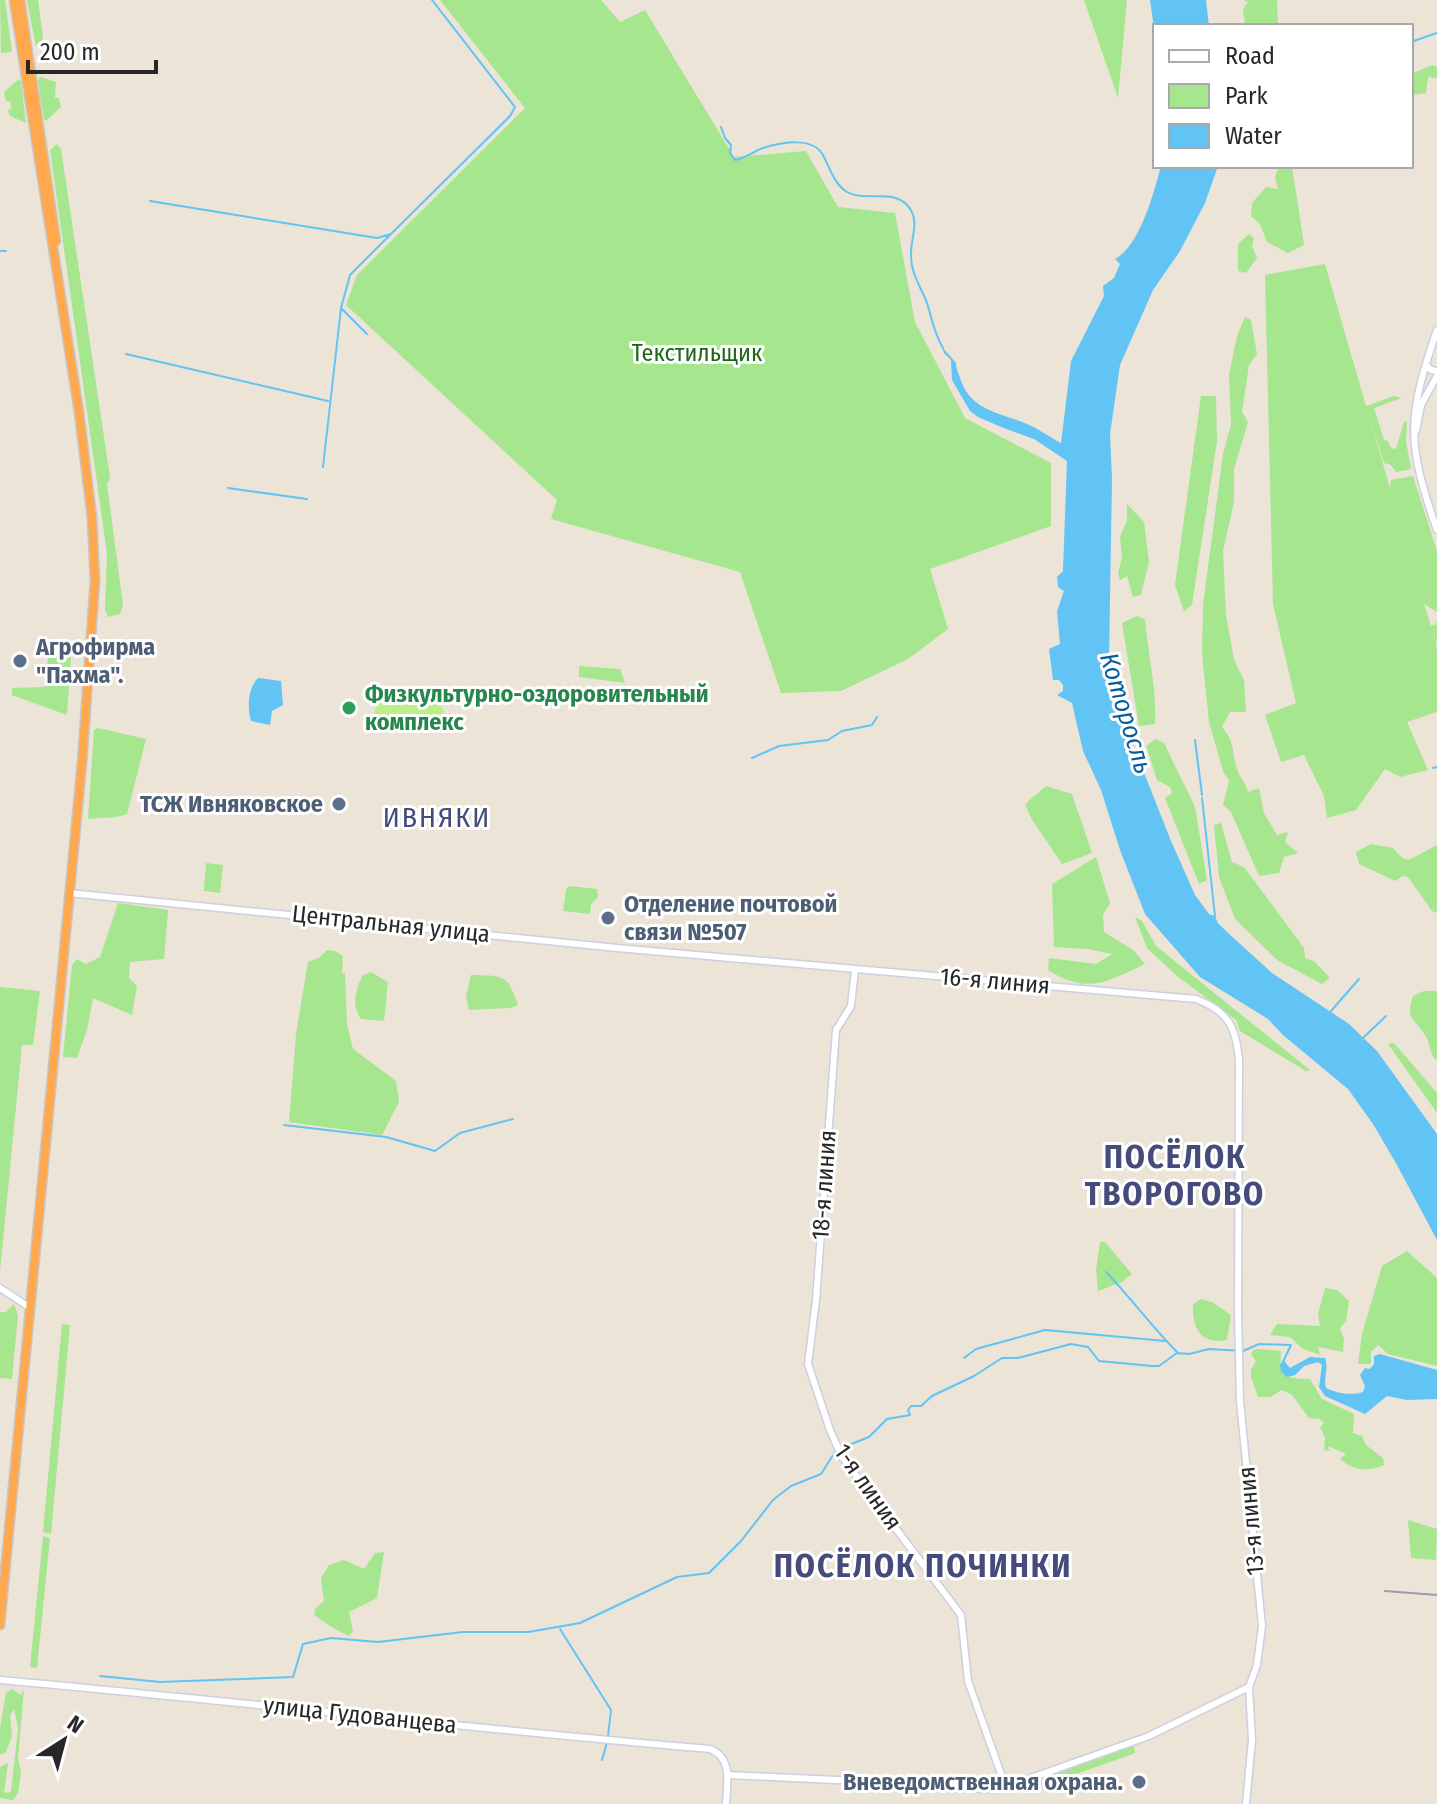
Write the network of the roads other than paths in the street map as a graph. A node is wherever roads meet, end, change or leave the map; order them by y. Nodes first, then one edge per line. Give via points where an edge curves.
1 (14, 0) edge
2 (20, 0) edge
3 (60, 286) junction
4 (1437, 330) edge
5 (1426, 361) junction
6 (1437, 373) edge
7 (1418, 405) junction
8 (1437, 530) edge
9 (69, 893) junction
10 (713, 957) joint
11 (855, 970) junction
12 (1239, 1093) joint
13 (0, 1288) edge
14 (29, 1307) junction
15 (821, 1402) joint
16 (0, 1625) edge
17 (0, 1680) edge
18 (1249, 1687) junction
19 (727, 1775) junction
20 (1006, 1788) junction
21 (726, 1804) edge
22 (1246, 1804) edge

1 - 3 highway
2 - 3 highway
3 - 9 highway via 95,564
4 - 5 street
5 - 6 street
5 - 7 street
6 - 7 street
7 - 8 street via 1415,452
9 - 10 street, Центральная улица
9 - 14 highway
10 - 11 street, 16-я линия
11 - 12 street, 16-я линия via 1196,999 1216,1009 1236,1034
11 - 15 street, 18-я линия via 851,1006 836,1030 808,1364
12 - 18 street, 13-я линия via 1240,1401 1262,1626
13 - 14 street
14 - 16 highway
15 - 20 street, 1-я линия via 838,1450 961,1615 968,1681
17 - 19 street, улица Гудованцева via 710,1749 725,1760
18 - 20 street via 1149,1736
18 - 22 street via 1252,1740
19 - 20 street
19 - 21 street

